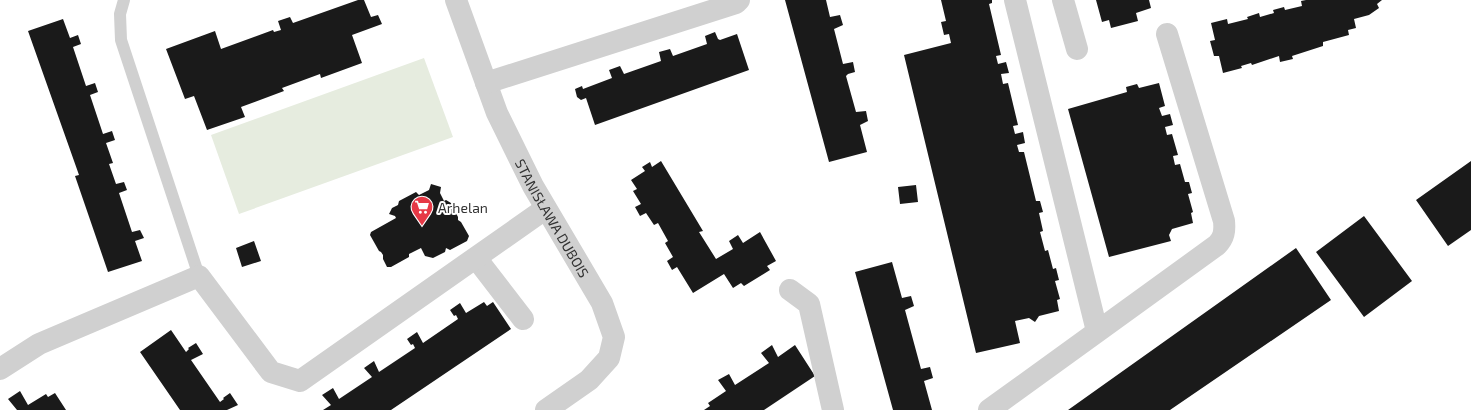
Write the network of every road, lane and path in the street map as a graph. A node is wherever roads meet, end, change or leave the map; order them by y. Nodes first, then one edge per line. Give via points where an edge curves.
1 (124, 0) edge
2 (456, 0) edge
3 (739, 0) edge
4 (1015, 0) edge
5 (1063, 0) edge
6 (1168, 34) dead end
7 (1077, 49) dead end
8 (486, 83) junction
9 (546, 209) junction
10 (476, 258) junction
11 (199, 276) junction
12 (790, 290) dead end
13 (523, 319) dead end
14 (1097, 331) junction
15 (0, 368) edge
16 (546, 410) edge
17 (833, 410) edge
18 (989, 410) edge

1 - 11 lane via 120,14 121,40
2 - 8 street, STANISŁAWA DUBOIS
3 - 8 street
4 - 14 street
5 - 7 street
6 - 14 street via 1224,221 1222,240
8 - 9 street, STANISŁAWA DUBOIS via 497,113
9 - 10 street
9 - 16 street, STANISŁAWA DUBOIS via 602,303 614,337 609,358 589,380
10 - 11 street via 300,381 271,372
10 - 13 street
11 - 15 street via 39,344
12 - 17 street via 809,304
14 - 18 street

